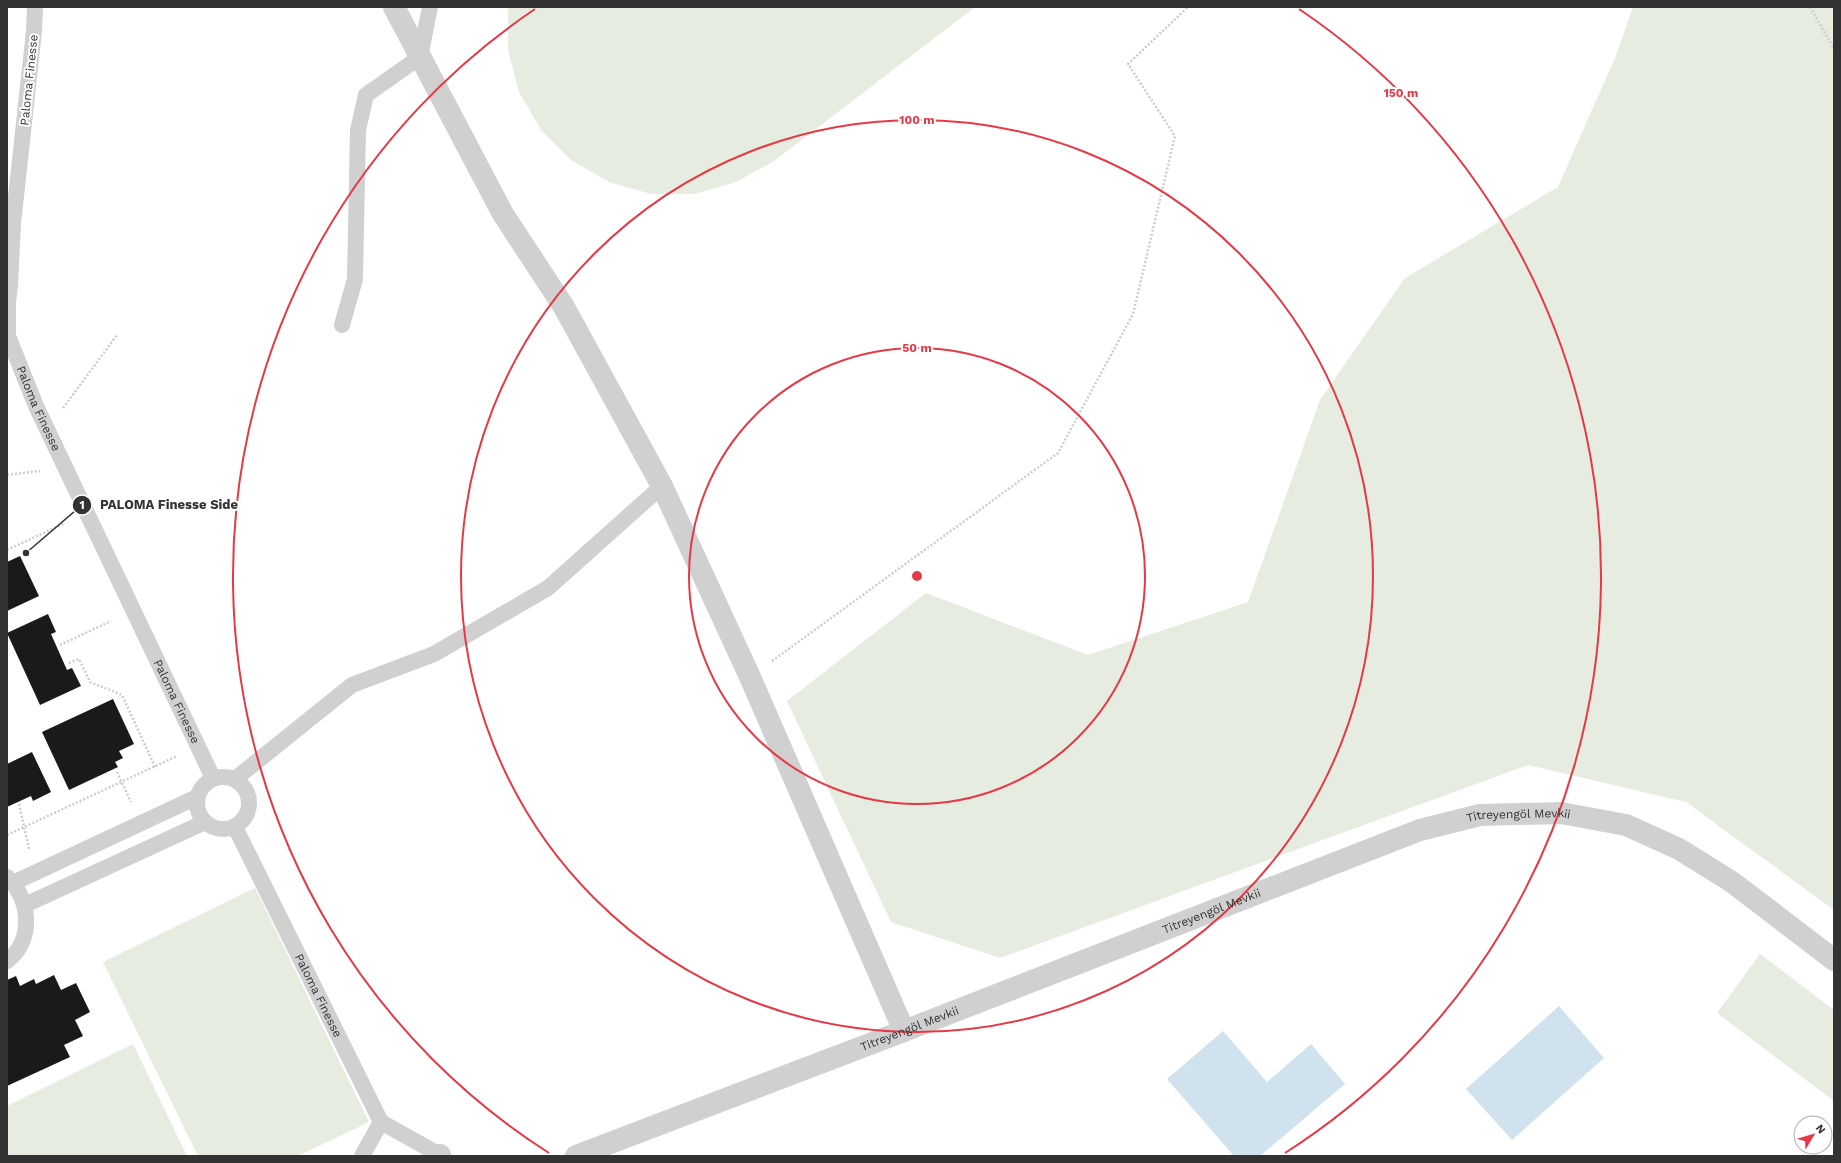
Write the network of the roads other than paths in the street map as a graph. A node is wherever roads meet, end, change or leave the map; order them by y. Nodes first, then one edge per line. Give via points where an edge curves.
1 (35, 7) edge
2 (394, 7) edge
3 (430, 7) edge
4 (420, 57) junction
5 (342, 325) dead end
6 (662, 486) junction
7 (213, 778) junction
8 (235, 779) junction
9 (197, 797) junction
10 (205, 822) junction
11 (235, 827) junction
12 (10, 880) edge
13 (25, 906) junction
14 (1834, 960) edge
15 (7, 961) edge
16 (904, 1031) junction
17 (381, 1122) junction
18 (362, 1156) edge
19 (440, 1156) edge
20 (576, 1156) edge

1 - 7 lane, Paloma Finesse via 13,224 8,336 36,406
2 - 4 street
3 - 4 lane
4 - 5 lane via 366,95 358,130 355,279
4 - 6 street via 503,214 564,307
6 - 8 lane via 548,588 434,654 352,685
6 - 16 street via 750,677
7 - 8 lane via 224,776
7 - 9 lane via 202,786
8 - 11 lane via 246,790 249,807 246,817
9 - 10 lane via 198,811
9 - 12 lane via 34,873
10 - 11 lane via 220,830
10 - 13 lane
11 - 17 lane, Paloma Finesse
12 - 13 lane via 21,895
13 - 15 lane via 26,926 21,944
14 - 16 street, Titreyengöl Mevkii via 1732,882 1679,849 1626,825 1561,813 1480,815 1420,830
16 - 20 street, Titreyengöl Mevkii
17 - 18 lane
17 - 19 lane

